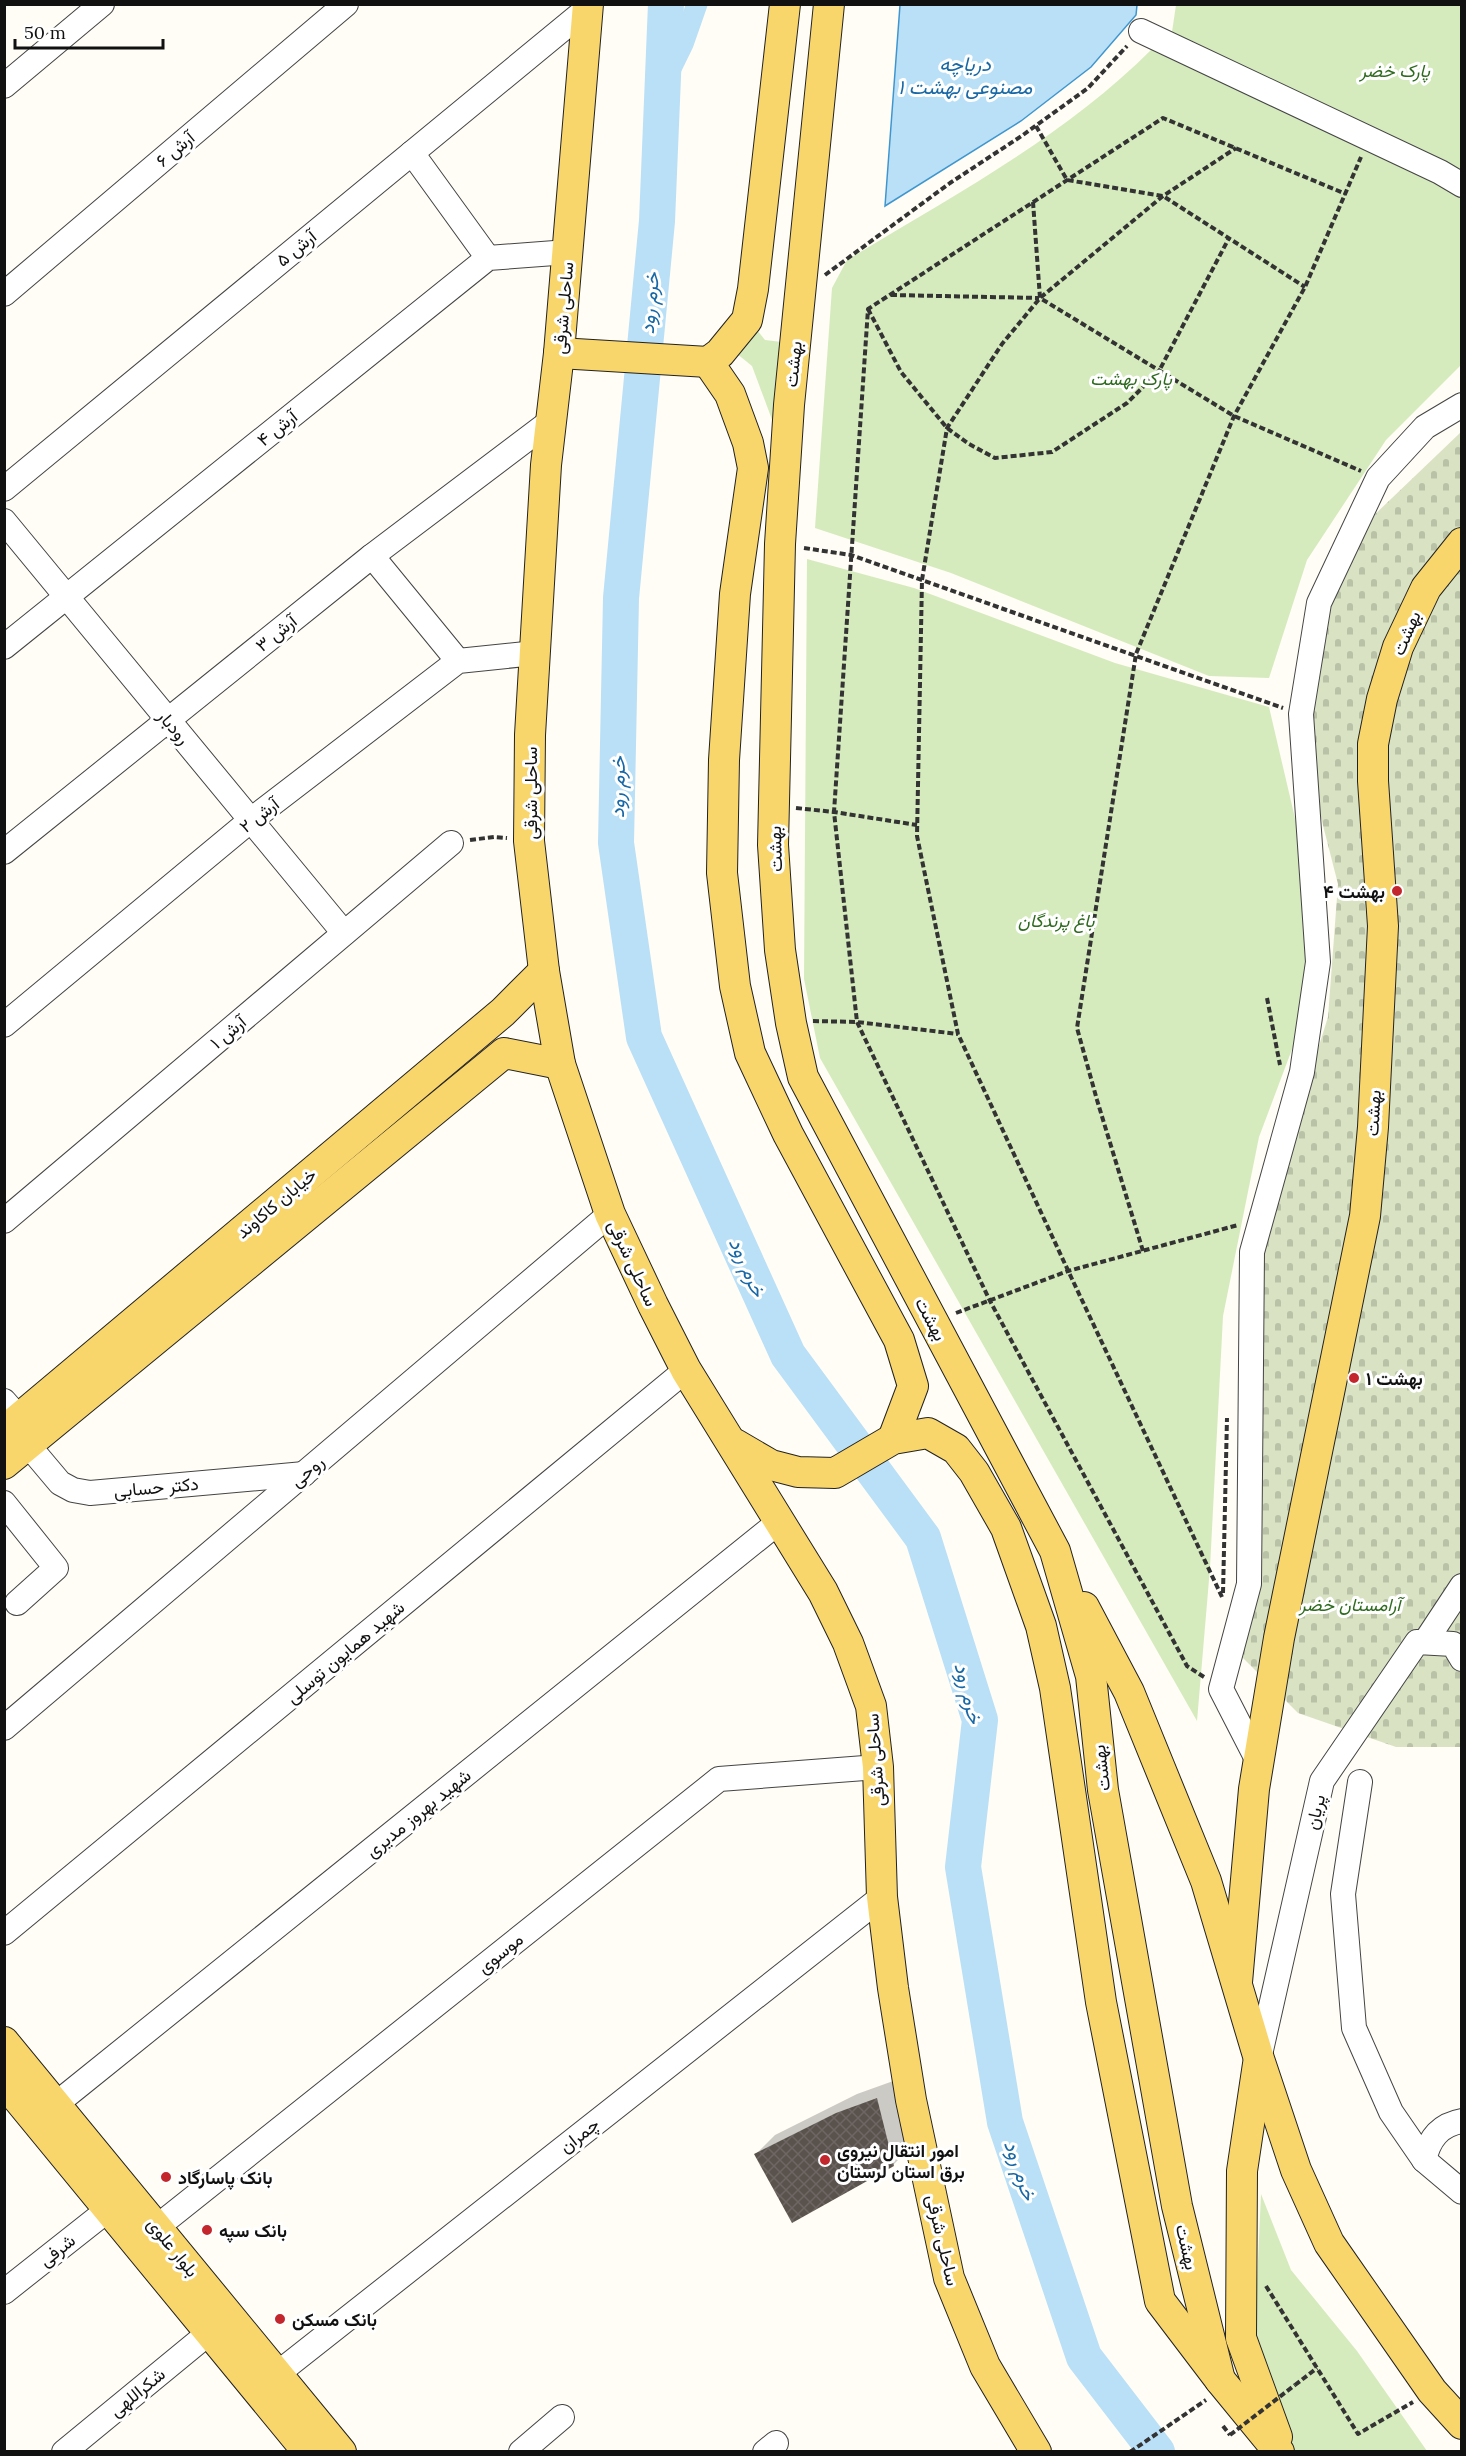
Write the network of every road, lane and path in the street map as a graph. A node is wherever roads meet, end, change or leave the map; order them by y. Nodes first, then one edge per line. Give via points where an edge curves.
1 (102, 4) edge
2 (346, 4) edge
3 (785, 4) edge
4 (829, 4) edge
5 (588, 6) edge
6 (1142, 31) joint
7 (4, 86) edge
8 (1036, 126) junction
9 (1369, 139) junction
10 (1236, 148) junction
11 (412, 153) junction
12 (1067, 180) junction
13 (1461, 185) edge
14 (1346, 194) junction
15 (1163, 196) junction
16 (1033, 202) junction
17 (1229, 238) junction
18 (568, 252) junction
19 (488, 258) junction
20 (1305, 287) junction
21 (753, 289) junction
22 (4, 294) edge
23 (890, 295) junction
24 (800, 296) junction
25 (1040, 298) junction
26 (868, 309) junction
27 (559, 353) junction
28 (708, 362) junction
29 (1159, 371) junction
30 (1461, 405) edge
31 (1234, 416) junction
32 (552, 420) junction
33 (947, 428) junction
34 (753, 468) junction
35 (1378, 478) junction
36 (4, 489) edge
37 (4, 521) edge
38 (1461, 543) edge
39 (780, 544) junction
40 (851, 555) junction
41 (372, 556) junction
42 (922, 580) junction
43 (67, 597) junction
44 (4, 647) edge
45 (535, 653) junction
46 (1136, 654) junction
47 (458, 661) junction
48 (1301, 714) junction
49 (168, 720) junction
50 (774, 806) junction
51 (834, 812) junction
52 (251, 820) junction
53 (917, 825) junction
54 (529, 841) junction
55 (451, 843) joint
56 (4, 852) edge
57 (344, 933) junction
58 (544, 971) junction
59 (803, 1021) dead end
60 (857, 1022) junction
61 (4, 1025) edge
62 (486, 1026) junction
63 (958, 1034) junction
64 (504, 1053) junction
65 (560, 1065) junction
66 (803, 1077) junction
67 (788, 1134) junction
68 (610, 1214) junction
69 (4, 1221) edge
70 (1242, 1224) dead end
71 (1143, 1251) junction
72 (1068, 1271) junction
73 (990, 1300) junction
74 (932, 1321) junction
75 (686, 1371) junction
76 (12, 1426) edge
77 (732, 1443) junction
78 (883, 1445) junction
79 (4, 1464) edge
80 (304, 1474) junction
81 (4, 1503) edge
82 (780, 1521) junction
83 (1055, 1551) junction
84 (1461, 1586) edge
85 (1222, 1597) dead end
86 (17, 1603) dead end
87 (1425, 1641) junction
88 (1461, 1659) edge
89 (1221, 1689) junction
90 (4, 1728) edge
91 (1258, 1761) junction
92 (878, 1767) junction
93 (1360, 1782) dead end
94 (882, 1898) junction
95 (4, 1933) edge
96 (1237, 1982) junction
97 (4, 2042) edge
98 (1259, 2059) junction
99 (4, 2082) edge
100 (56, 2104) junction
101 (1461, 2121) edge
102 (1424, 2160) junction
103 (1296, 2170) junction
104 (1242, 2171) junction
105 (1461, 2192) edge
106 (109, 2209) junction
107 (156, 2227) junction
108 (1264, 2282) dead end
109 (4, 2292) edge
110 (210, 2332) junction
111 (1317, 2367) junction
112 (277, 2373) junction
113 (1213, 2390) junction
114 (1432, 2391) junction
115 (562, 2417) dead end
116 (1461, 2424) edge
117 (1230, 2435) dead end
118 (300, 2449) edge
119 (66, 2451) edge
120 (341, 2451) edge
121 (521, 2451) edge
122 (1036, 2451) edge
123 (1130, 2451) edge
124 (1281, 2451) edge

1 - 7 street
2 - 22 street, آرش ۶
3 - 21 main road
4 - 24 main road, بهشت
5 - 11 street, آرش ۵
5 - 18 main road, ساحلی شرقی
6 - 8 path via 1088,88
6 - 9 street
8 - 12 path
8 - 24 path via 950,183
9 - 13 street
9 - 14 path
10 - 12 path via 1164,118
10 - 14 path
10 - 15 path
11 - 19 street
11 - 36 street, آرش ۵
12 - 15 path
12 - 16 path
14 - 20 path
15 - 17 path
15 - 25 path
16 - 23 path
16 - 25 path
17 - 20 path
17 - 29 path
18 - 19 street
18 - 27 main road, ساحلی شرقی
19 - 43 street, آرش ۴
20 - 31 path
21 - 24 main road via 755,304 768,315 786,312
21 - 28 main road via 747,320
23 - 25 path
23 - 26 path
24 - 39 main road, بهشت
25 - 29 path
25 - 33 path via 1002,344
26 - 33 path via 901,372
26 - 40 path
27 - 28 main road
27 - 32 main road, ساحلی شرقی
28 - 34 main road via 730,394
29 - 31 path
29 - 33 path via 1127,403 1052,452 995,458
30 - 35 street via 1425,427
31 - 35 path
31 - 46 path
32 - 41 street, آرش ۳
32 - 45 main road, ساحلی شرقی
33 - 42 path
34 - 39 main road
34 - 67 main road via 735,594 728,680 722,873 735,986 750,1053
35 - 48 street via 1319,603
37 - 43 street, رودبار
38 - 91 main road, بهشت via 1426,588 1398,647 1373,744 1383,926 1365,1216 1279,1638
39 - 40 path
39 - 50 main road, بهشت
40 - 42 path
40 - 51 path
41 - 47 street
41 - 49 street, آرش ۳
42 - 46 path
42 - 53 path
43 - 44 street, آرش ۴
43 - 49 street, رودبار
45 - 47 street
45 - 54 main road, ساحلی شرقی
46 - 48 path
46 - 71 path via 1077,1028
47 - 52 street, آرش ۲
48 - 89 street via 1318,962 1302,1072 1252,1252 1249,1584
49 - 52 street, رودبار
49 - 56 street, آرش ۳
50 - 51 path
50 - 66 main road, بهشت via 780,950
51 - 53 path
51 - 60 path
52 - 57 street, رودبار
52 - 61 street, آرش ۲
53 - 63 path via 916,836
54 - 55 path via 495,837
54 - 58 main road, ساحلی شرقی
55 - 57 street, آرش ۱
57 - 69 street, آرش ۱
58 - 62 main road, خیابان کاکاوند
58 - 65 main road, ساحلی شرقی
59 - 60 path
60 - 63 path
60 - 73 path
62 - 64 main road via 497,1023 507,1030 511,1038
62 - 76 main road, خیابان کاکاوند
63 - 72 path
64 - 65 main road
64 - 76 main road, خیابان کاکاوند
65 - 68 main road, ساحلی شرقی
66 - 67 main road
66 - 74 main road, بهشت
67 - 78 main road via 899,1340 914,1386
68 - 75 main road, ساحلی شرقی
68 - 80 street, روحی
70 - 71 path
71 - 72 path
72 - 73 path
72 - 85 path
73 - 74 path
73 - 89 path via 1187,1666
74 - 83 main road, بهشت
75 - 77 main road, ساحلی شرقی
75 - 95 street, شهید همایون توسلی
76 - 79 main road, خیابان کاکاوند
76 - 80 street, دکتر حسابی via 60,1483 90,1493
77 - 78 main road via 771,1465 798,1472 835,1473
77 - 82 main road, ساحلی شرقی
78 - 113 main road, بهشت via 928,1433 956,1449 1006,1528 1041,1626 1055,1688 1101,2002 1160,2301
80 - 90 street, روحی
81 - 86 street via 56,1568
82 - 92 main road, ساحلی شرقی via 824,1592 848,1643 871,1706
82 - 100 street, شهید بهروز مدیری
83 - 96 main road via 1129,1692 1206,1881
83 - 113 main road, بهشت via 1091,1676 1103,1790
84 - 87 street, پریان
87 - 88 street via 1453,1644
87 - 98 street, پریان via 1418,1642 1322,1781
89 - 91 street
91 - 96 main road, بهشت
92 - 94 main road, ساحلی شرقی
92 - 107 street, موسوی via 719,1779
93 - 102 street via 1343,1894 1354,2028 1391,2112
94 - 112 street, چمران
94 - 122 main road, ساحلی شرقی via 911,2100 949,2278 985,2366
96 - 98 main road
97 - 100 main road, بلوار علوی
98 - 103 main road
98 - 104 main road
99 - 106 main road, بلوار علوی
100 - 107 main road, بلوار علوی
101 - 102 street via 1449,2123 1428,2142
102 - 105 street
103 - 104 main road via 1280,2154 1269,2152 1257,2154
103 - 114 main road via 1329,2243
104 - 124 main road via 1241,2338
106 - 109 street, شرفی
106 - 110 main road, بلوار علوی
107 - 112 main road, بلوار علوی
108 - 111 path
110 - 118 main road, بلوار علوی
110 - 119 street, شکراللهی
111 - 114 path via 1358,2434
111 - 117 path, bridge
112 - 120 main road, بلوار علوی
113 - 123 path
113 - 124 main road
114 - 116 main road
115 - 121 street

